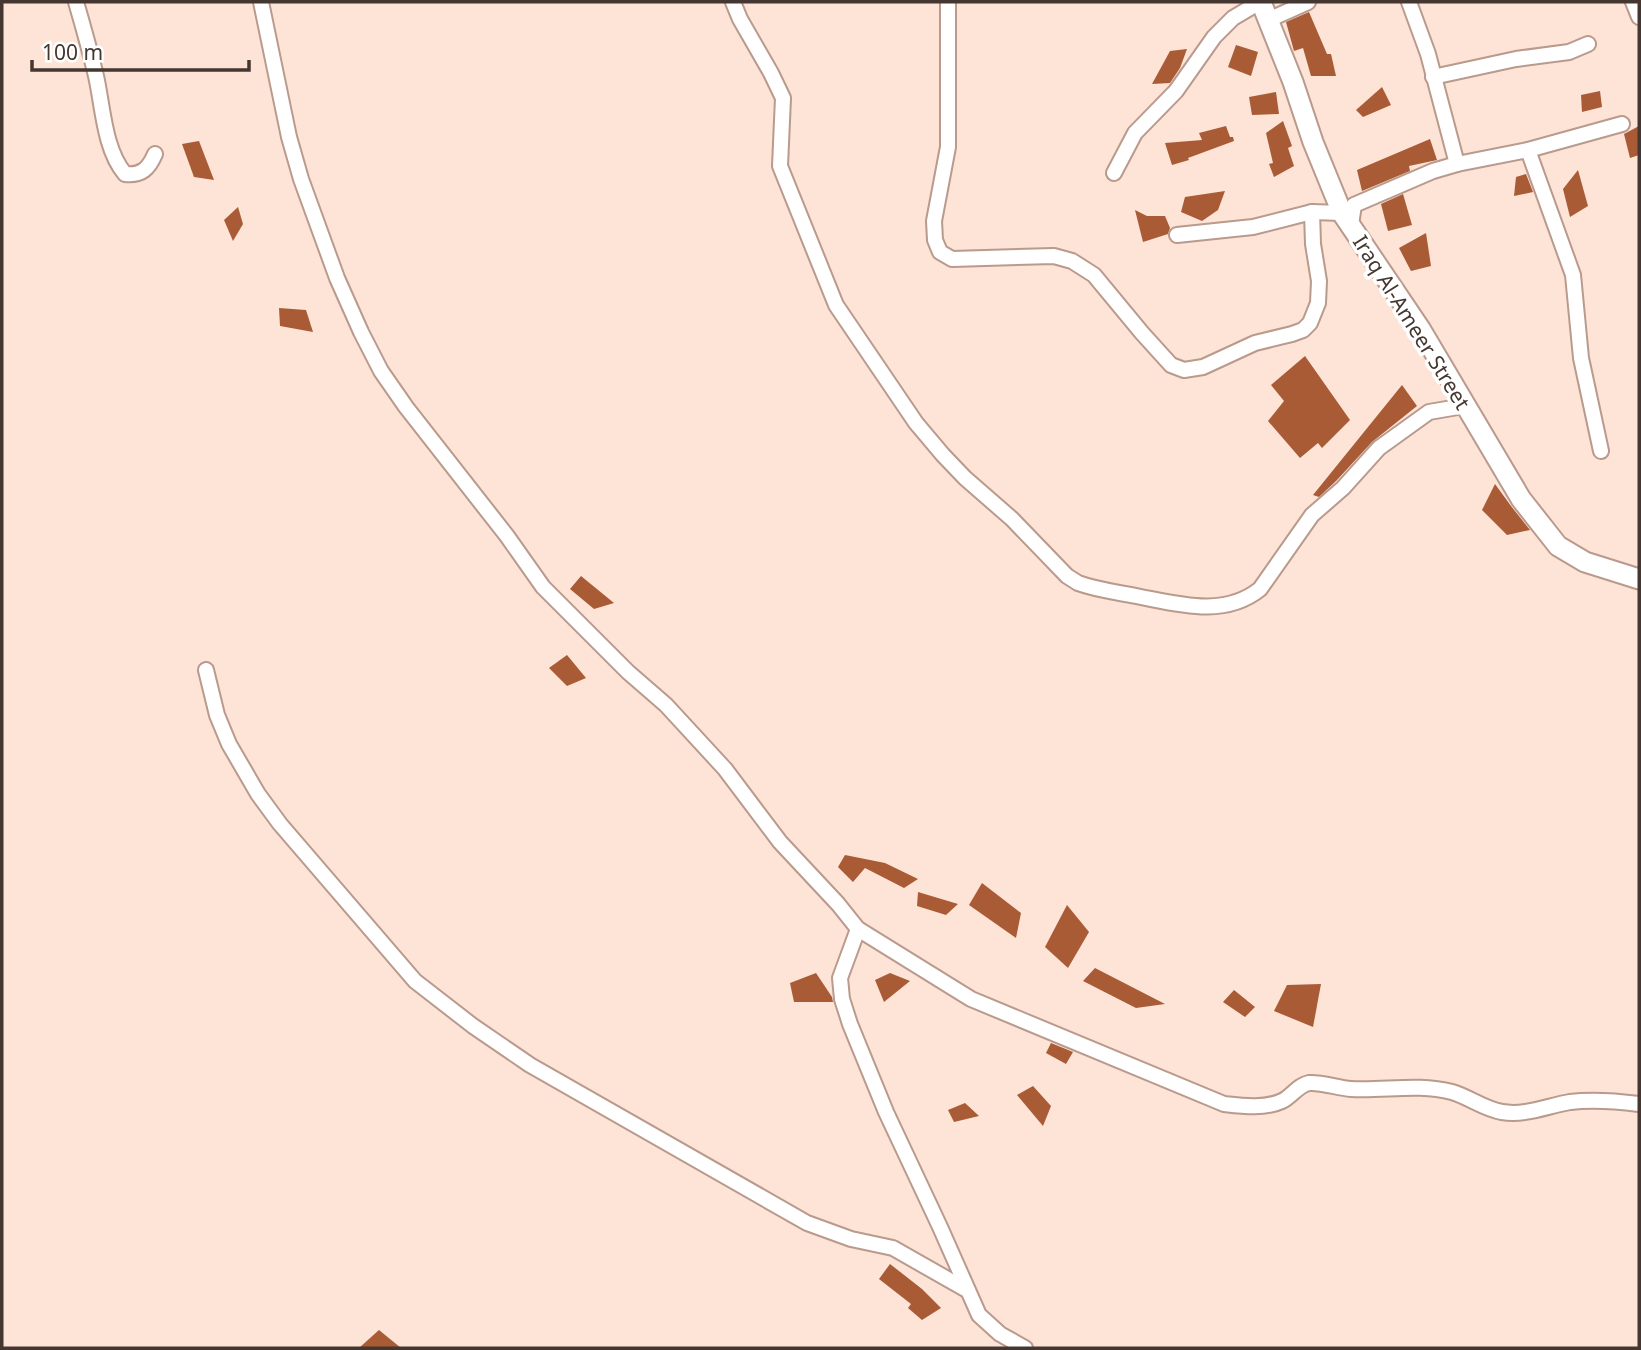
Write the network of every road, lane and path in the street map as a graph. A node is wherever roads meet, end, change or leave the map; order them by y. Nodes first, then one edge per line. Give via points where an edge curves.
1 (76, 2) edge
2 (261, 2) edge
3 (733, 2) edge
4 (948, 2) edge
5 (1308, 2) edge
6 (1409, 2) edge
7 (1633, 2) edge
8 (1263, 8) edge
9 (1639, 17) edge
10 (1588, 44) dead end
11 (1433, 77) junction
12 (1622, 124) dead end
13 (1528, 150) junction
14 (155, 154) dead end
15 (1457, 164) junction
16 (1114, 173) dead end
17 (1312, 212) junction
18 (1347, 219) junction
19 (1177, 235) dead end
20 (1464, 406) junction
21 (1601, 451) dead end
22 (1639, 579) edge
23 (206, 670) dead end
24 (858, 929) junction
25 (1639, 1104) edge
26 (965, 1289) junction
27 (1025, 1348) edge

1 - 14 street via 119,167 125,174 142,172
2 - 24 street via 301,179 337,278 381,370 543,587 666,705 725,769 780,842
3 - 20 street via 783,98 780,166 836,305 943,455 1078,583 1185,607 1250,597 1261,589 1312,516 1379,448 1429,412
4 - 17 street via 948,147 934,221 940,252 952,259 1054,256 1072,261 1094,275 1171,365 1184,370 1303,330 1310,323 1318,303 1319,281
5 - 8 street
6 - 11 street
7 - 9 street
8 - 16 street via 1233,18 1214,37 1176,91 1135,132
8 - 18 main road, Iraq Al-Ameer Street
10 - 11 street
11 - 15 street
12 - 13 street
13 - 15 street
13 - 21 street via 1573,275 1581,358
15 - 18 street via 1354,205
17 - 18 street
17 - 19 street via 1252,227
18 - 20 main road, Iraq Al-Ameer Street via 1421,330
20 - 22 main road, Iraq Al-Ameer Street via 1521,499 1558,546 1585,562
23 - 26 street via 229,744 257,793 415,981 530,1065 807,1223 893,1248
24 - 25 street via 971,999 1224,1104 1272,1104 1310,1083 1353,1089 1420,1086 1510,1113 1583,1101
24 - 26 street via 841,978 842,999 886,1112
26 - 27 street via 987,1325

